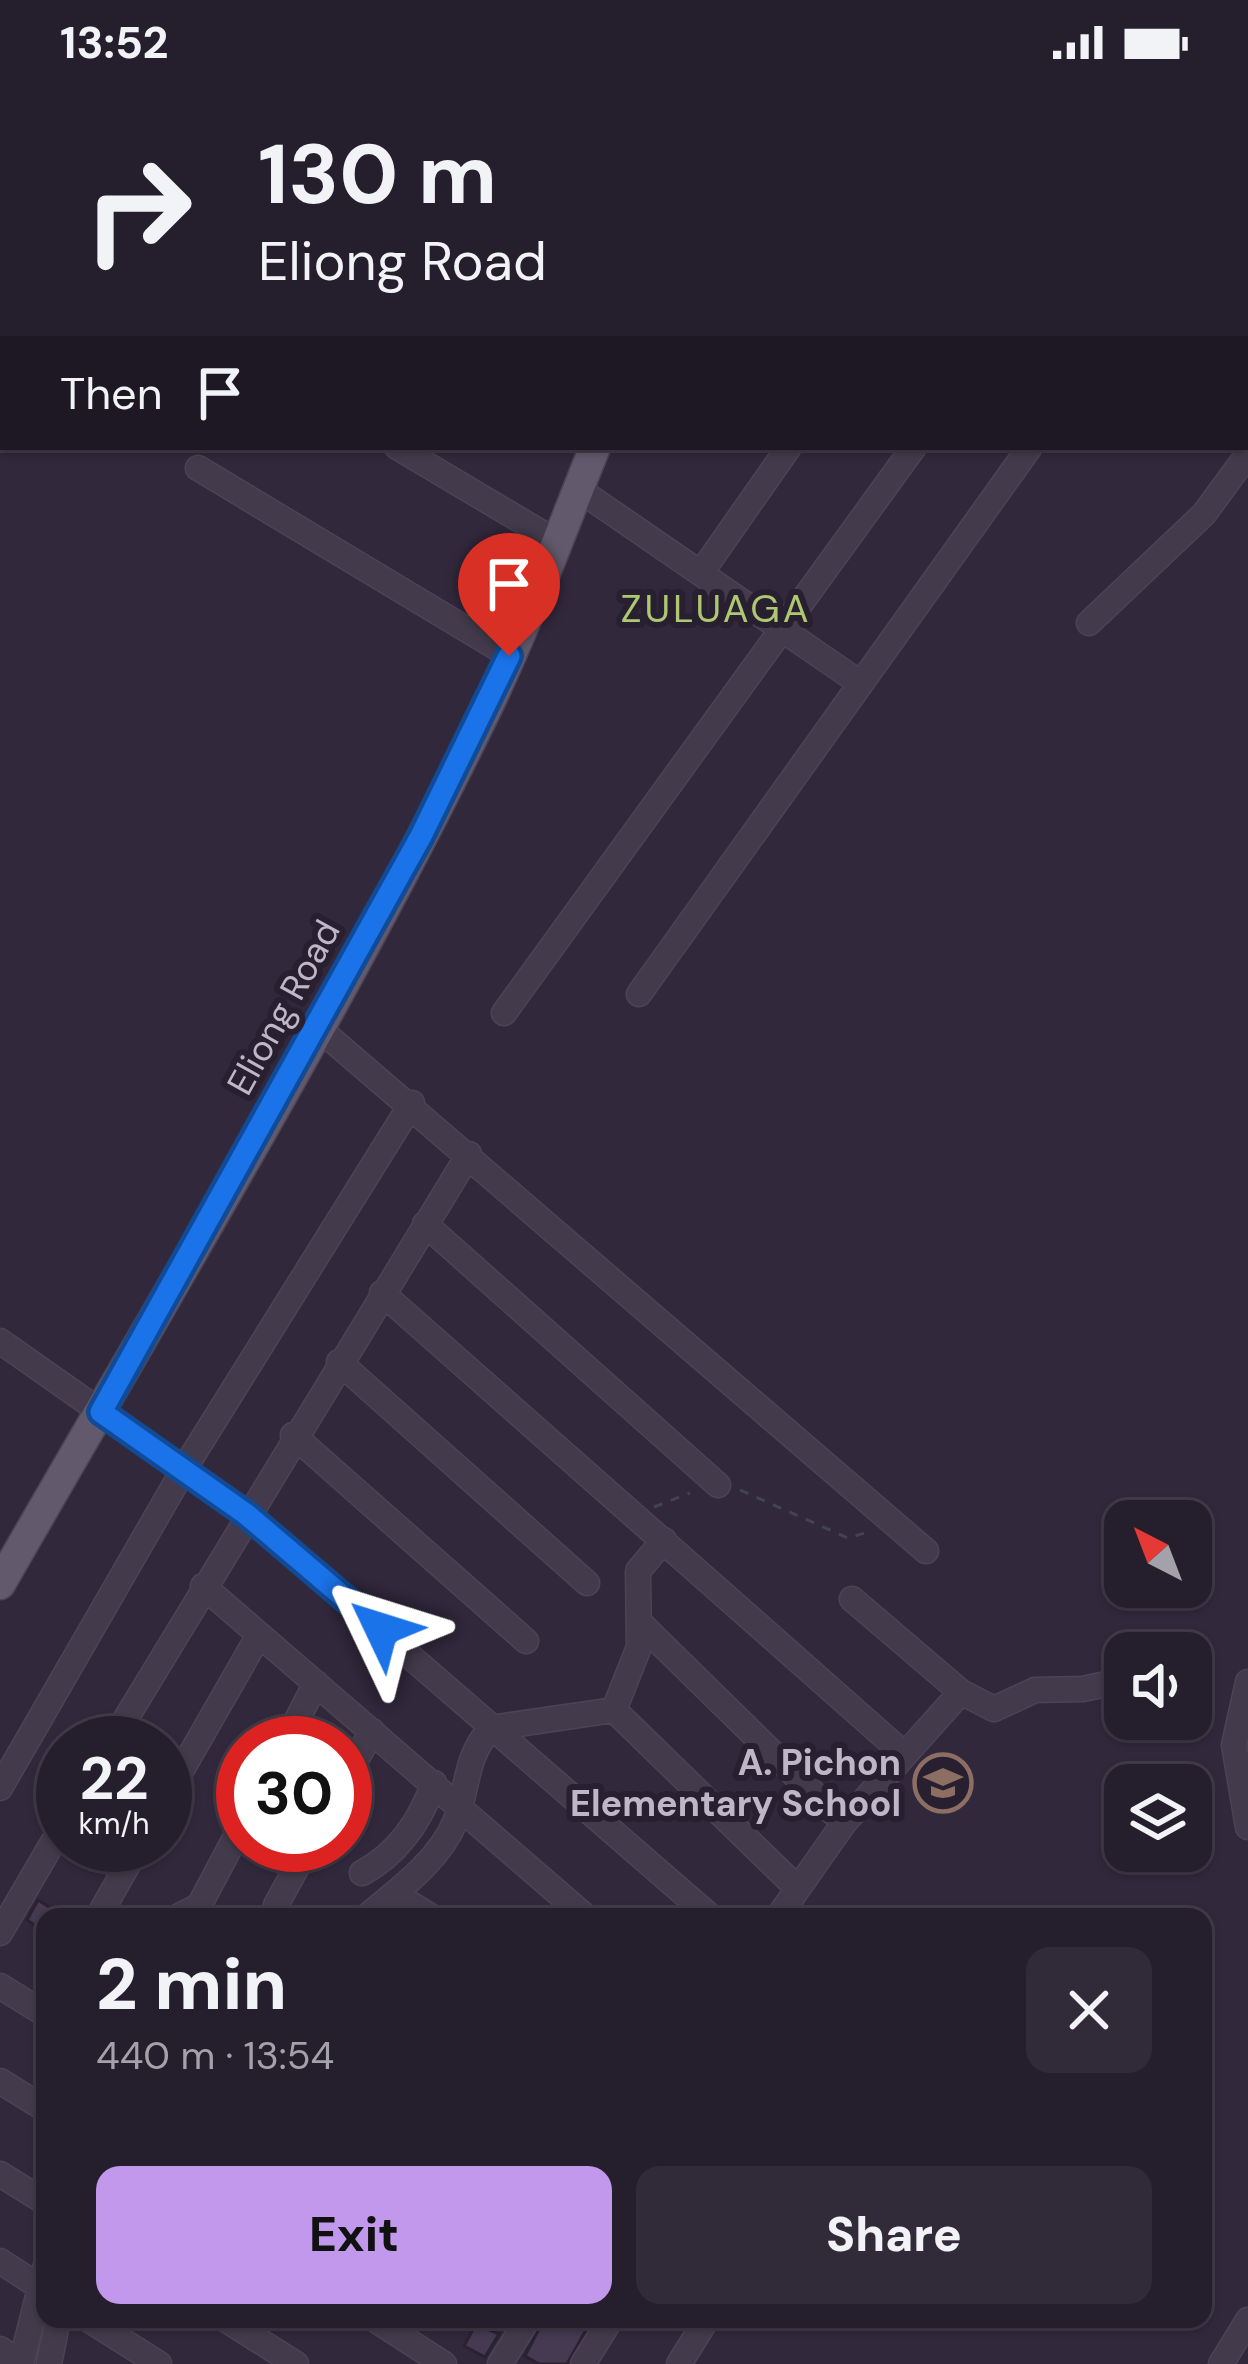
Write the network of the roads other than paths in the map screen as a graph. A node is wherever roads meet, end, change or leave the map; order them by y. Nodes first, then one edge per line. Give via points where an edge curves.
1 (402, 450) edge
2 (595, 450) edge
3 (787, 450) edge
4 (912, 450) edge
5 (1028, 450) edge
6 (1248, 454) edge
7 (198, 468) dead end
8 (578, 489) junction
9 (557, 542) junction
10 (703, 570) junction
11 (1089, 623) dead end
12 (782, 628) junction
13 (509, 656) junction
14 (860, 683) junction
15 (639, 994) dead end
16 (504, 1013) dead end
17 (317, 1027) junction
18 (412, 1103) junction
19 (469, 1154) junction
20 (425, 1224) junction
21 (382, 1293) junction
22 (0, 1341) edge
23 (339, 1362) junction
24 (101, 1412) junction
25 (293, 1435) junction
26 (184, 1469) junction
27 (718, 1485) road end
28 (246, 1514) junction
29 (664, 1540) junction
30 (926, 1552) dead end
31 (4, 1570) edge
32 (587, 1583) dead end
33 (203, 1586) junction
34 (852, 1599) dead end
35 (643, 1626) junction
36 (259, 1635) junction
37 (526, 1641) dead end
38 (1248, 1682) edge
39 (316, 1683) junction
40 (1104, 1684) edge
41 (961, 1692) junction
42 (614, 1710) junction
43 (127, 1716) edge
44 (299, 1716) edge
45 (491, 1728) junction
46 (373, 1731) joint
47 (192, 1752) edge
48 (904, 1754) junction
49 (434, 1783) junction
50 (0, 1789) edge
51 (460, 1807) junction
52 (844, 1822) junction
53 (1248, 1827) edge
54 (36, 1872) edge
55 (124, 1872) edge
56 (217, 1872) edge
57 (294, 1872) edge
58 (362, 1873) dead end
59 (796, 1887) junction
60 (394, 1894) junction
61 (276, 1905) dead end
62 (103, 1908) edge
63 (195, 1908) edge
64 (377, 1908) edge
65 (417, 1908) edge
66 (576, 1908) edge
67 (701, 1908) edge
68 (783, 1908) edge
69 (0, 1933) edge
70 (0, 1986) edge
71 (36, 2007) edge
72 (0, 2081) edge
73 (36, 2103) edge
74 (0, 2174) edge
75 (36, 2196) edge
76 (0, 2261) edge
77 (36, 2274) edge
78 (36, 2305) edge
79 (1248, 2320) edge
80 (56, 2328) edge
81 (102, 2328) edge
82 (239, 2328) edge
83 (388, 2328) edge
84 (521, 2328) edge
85 (605, 2328) edge
86 (701, 2328) edge
87 (0, 2349) edge
88 (21, 2364) edge
89 (49, 2364) edge
90 (159, 2364) edge
91 (296, 2364) edge
92 (444, 2364) edge
93 (500, 2364) edge
94 (583, 2364) edge
95 (679, 2364) edge
96 (1221, 2364) edge

1 - 9 street
2 - 8 main road, Eliong Road
3 - 10 street
4 - 12 street
5 - 14 street
6 - 11 street via 1204,514
7 - 13 street
8 - 9 main road, Eliong Road
8 - 10 street
9 - 13 main road, Eliong Road
10 - 12 street
12 - 14 street
12 - 16 street
13 - 17 main road, Eliong Road
14 - 15 street
17 - 18 street
17 - 24 main road, Eliong Road
18 - 19 street
18 - 26 street
19 - 20 street
19 - 30 street
20 - 21 street
20 - 27 street
21 - 23 street
21 - 29 street
22 - 24 street
23 - 25 street
23 - 32 street
24 - 26 street
24 - 31 main road, Eliong Road
25 - 28 street
25 - 37 street
26 - 28 street
26 - 50 street
28 - 33 street
28 - 45 street
29 - 35 street via 638,1571
29 - 48 street
33 - 36 street
33 - 43 street
34 - 41 street
35 - 42 street
35 - 52 street
36 - 39 street
36 - 47 street
38 - 53 street via 1234,1745
39 - 44 street
39 - 46 street
40 - 41 street via 1035,1690 994,1709
41 - 48 street
42 - 45 street
42 - 59 street
45 - 51 street via 468,1761
45 - 67 street
46 - 49 street
48 - 52 street
49 - 51 street
49 - 58 street via 416,1825
51 - 60 street via 436,1851
51 - 66 street
52 - 59 street
54 - 69 street
55 - 62 street
56 - 63 street
57 - 61 street
59 - 68 street
60 - 64 street
60 - 65 street
70 - 71 street
72 - 73 street
74 - 75 street
76 - 77 street
78 - 88 street
79 - 96 street
80 - 89 street
81 - 90 street
82 - 91 street
83 - 92 street
84 - 93 street
85 - 94 street
86 - 95 street
87 - 88 street

